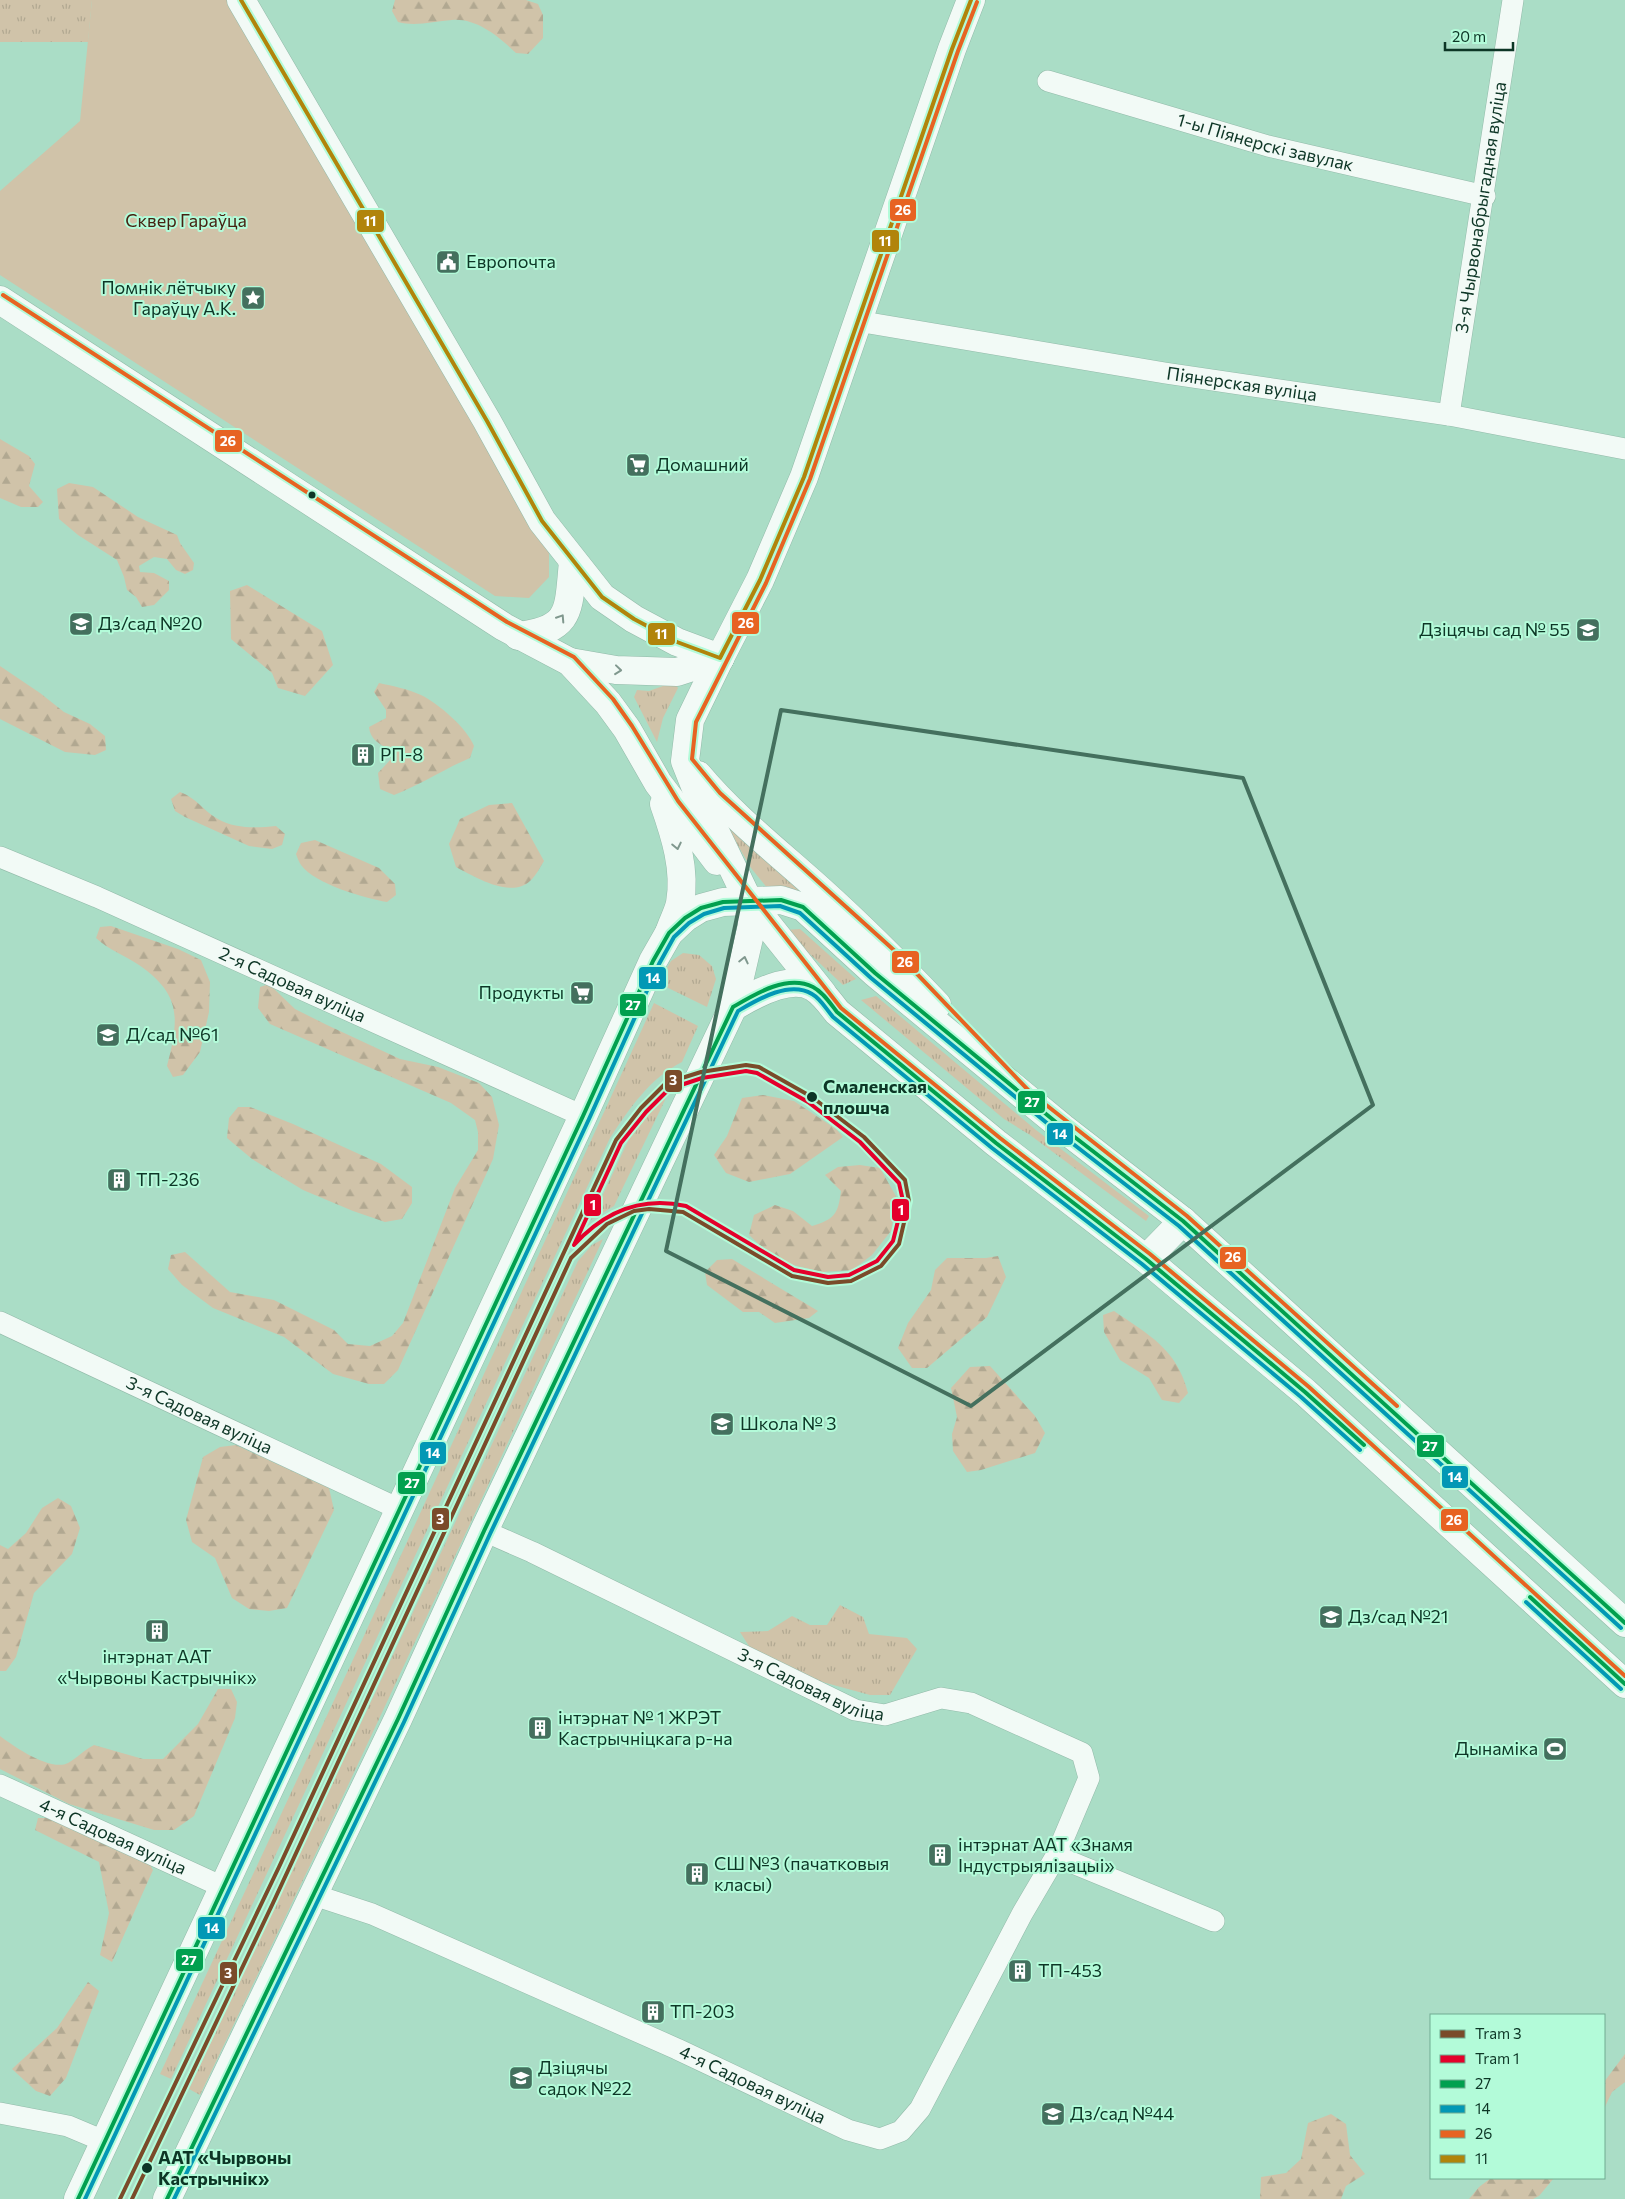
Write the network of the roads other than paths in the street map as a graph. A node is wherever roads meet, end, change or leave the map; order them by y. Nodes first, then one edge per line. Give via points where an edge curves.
1 (241, 0) edge
2 (253, 0) edge
3 (971, 0) edge
4 (1514, 0) edge
5 (1048, 81) dead end
6 (1485, 196) junction
7 (0, 300) edge
8 (857, 321) junction
9 (1449, 415) junction
10 (1624, 446) edge
11 (573, 562) junction
12 (518, 636) junction
13 (720, 658) junction
14 (570, 662) junction
15 (686, 761) junction
16 (658, 783) junction
17 (0, 857) edge
18 (748, 900) junction
19 (669, 933) junction
20 (733, 1007) junction
21 (838, 1012) junction
22 (1027, 1098) junction
23 (583, 1116) junction
24 (1183, 1220) junction
25 (1146, 1259) junction
26 (0, 1322) edge
27 (399, 1509) junction
28 (484, 1531) junction
29 (1625, 1623) edge
30 (1625, 1684) edge
31 (0, 1785) edge
32 (1056, 1856) junction
33 (225, 1888) junction
34 (314, 1895) junction
35 (1214, 1921) dead end
36 (0, 2113) edge
37 (106, 2142) junction
38 (78, 2199) edge
39 (167, 2199) edge

1 - 11 main road via 542,521
2 - 11 main road via 552,515
3 - 8 main road
4 - 6 street, 3-я Чырвонабрыгадная вуліца
5 - 6 street, 1-ы Піянерскі завулак via 1268,146
6 - 9 street, 3-я Чырвонабрыгадная вуліца
7 - 12 main road
8 - 9 street, Піянерская вуліца via 1164,373
8 - 13 main road via 804,477 760,580
9 - 10 street, Піянерская вуліца
12 -> 11 main road via 555,627 564,617
11 - 13 main road via 602,597 634,620 677,642
12 - 14 main road
14 -> 13 main road via 616,670 677,672
13 - 15 main road via 690,720
14 - 16 main road via 622,722
15 - 18 main road via 703,806
15 - 22 main road via 716,797 891,956
16 - 18 main road
16 -> 19 main road via 678,848 682,885 680,905
17 - 23 street, 2-я Садовая вуліца via 97,897
18 - 19 main road via 702,908
20 -> 18 main road via 752,925
18 - 21 main road
18 - 22 main road via 781,900 803,907 875,973
19 - 23 main road via 653,961
20 - 21 main road via 768,989 798,983 814,987
20 - 28 main road
21 - 25 main road via 996,1143
22 - 24 main road
23 - 27 main road
24 - 25 main road
24 - 29 main road
25 - 30 main road via 1305,1392
26 - 27 street, 3-я Садовая вуліца
27 - 33 main road
28 - 32 street, 3-я Садовая вуліца via 855,1710 885,1715 941,1698 971,1703 1082,1753 1089,1778
28 - 34 main road
31 - 33 street, 4-я Садовая вуліца
32 - 34 street, 4-я Садовая вуліца via 920,2109 901,2131 880,2140 848,2130 677,2049 372,1914
32 - 35 street
33 - 37 main road
34 - 39 main road
36 - 37 street via 68,2126
37 - 38 main road

